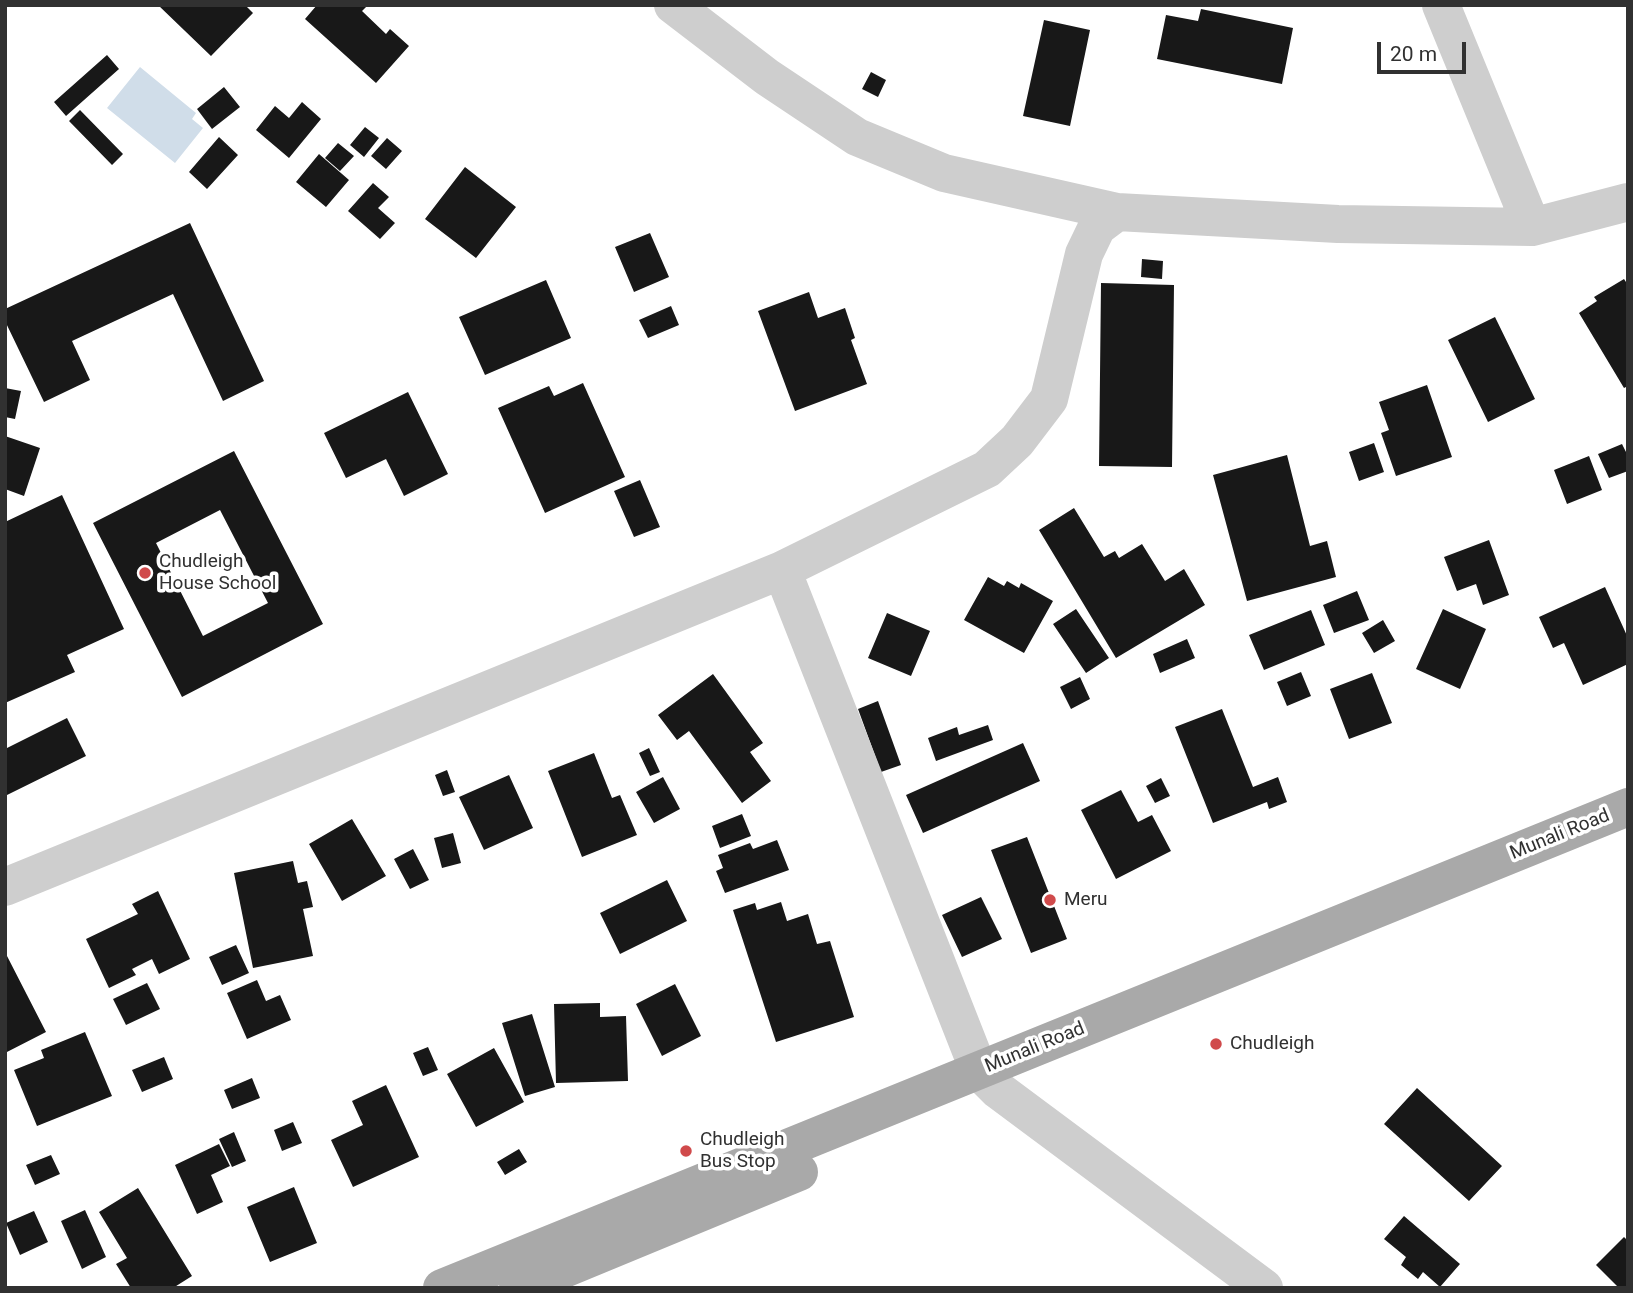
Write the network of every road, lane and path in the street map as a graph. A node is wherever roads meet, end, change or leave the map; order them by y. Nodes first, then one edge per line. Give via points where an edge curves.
1 (673, 5) edge
2 (1441, 5) edge
3 (1628, 202) edge
4 (1116, 212) junction
5 (1532, 227) junction
6 (782, 570) junction
7 (1628, 807) edge
8 (1628, 836) edge
9 (5, 887) edge
10 (988, 1080) junction
11 (442, 1288) edge
12 (518, 1288) edge
13 (1264, 1288) edge

1 - 4 street via 767,77 857,137 944,173
2 - 5 street
3 - 5 street
4 - 5 street via 1338,224
4 - 6 street via 1097,227 1084,254 1049,399 1017,441 987,469
6 - 9 street
6 - 10 street
7 - 10 main road, Munali Road
8 - 10 main road, Munali Road
10 - 11 main road, Munali Road
10 - 12 main road, Munali Road
10 - 13 street

